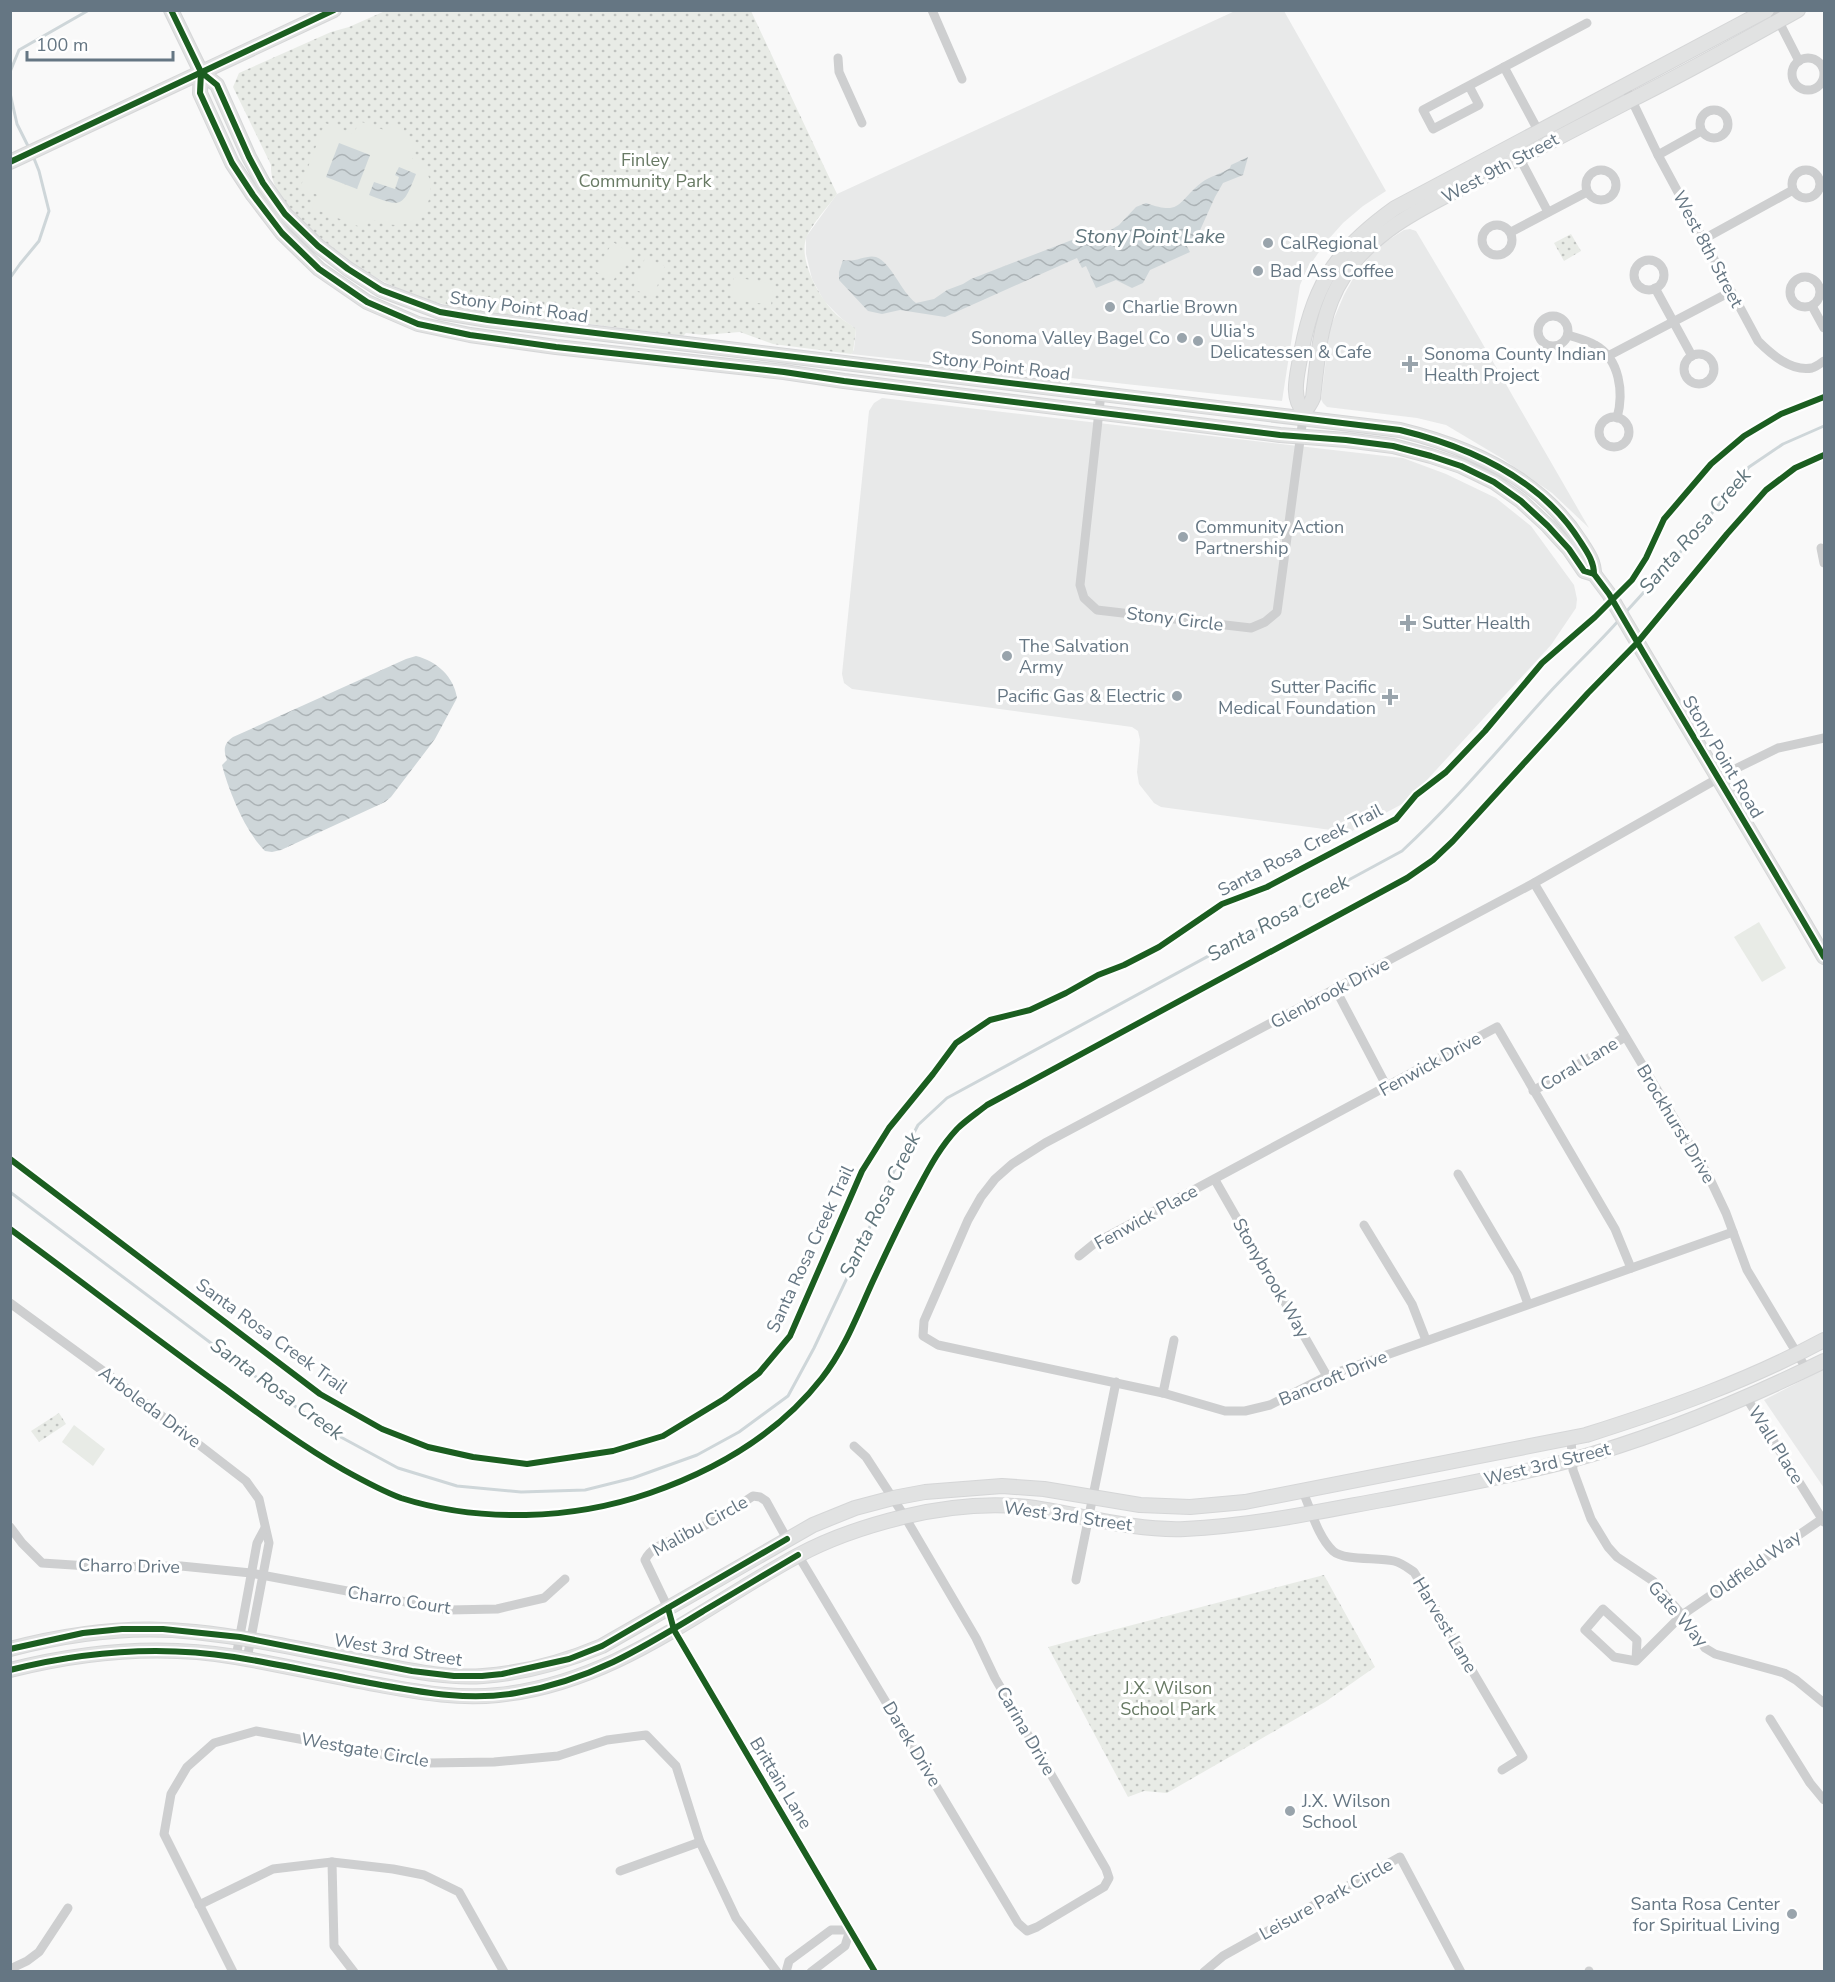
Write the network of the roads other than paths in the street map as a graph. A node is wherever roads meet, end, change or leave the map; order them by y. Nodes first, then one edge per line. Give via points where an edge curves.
1 (171, 10) edge
2 (333, 10) edge
3 (932, 10) edge
4 (1767, 10) edge
5 (1798, 10) edge
6 (1776, 16) edge
7 (1587, 23) dead end
8 (838, 58) dead end
9 (1799, 61) dead end
10 (1504, 67) junction
11 (201, 72) junction
12 (962, 79) dead end
13 (1469, 86) junction
14 (1625, 86) junction
15 (1632, 100) junction
16 (861, 123) dead end
17 (1701, 131) dead end
18 (1542, 138) junction
19 (1516, 152) junction
20 (1658, 155) junction
21 (12, 161) edge
22 (1793, 190) dead end
23 (1587, 192) dead end
24 (253, 195) junction
25 (1548, 212) junction
26 (1511, 232) dead end
27 (1702, 240) junction
28 (312, 241) junction
29 (1655, 288) dead end
30 (1730, 292) junction
31 (1812, 306) dead end
32 (1673, 322) junction
33 (1824, 328) edge
34 (1568, 335) dead end
35 (1608, 356) junction
36 (1692, 356) dead end
37 (1824, 361) edge
38 (1101, 393) junction
39 (1100, 411) junction
40 (1303, 415) junction
41 (1617, 418) dead end
42 (1301, 437) junction
43 (1821, 548) dead end
44 (1824, 563) edge
45 (1594, 574) junction
46 (1824, 738) edge
47 (1718, 778) junction
48 (1534, 884) junction
49 (1824, 957) edge
50 (1336, 990) junction
51 (1625, 1037) junction
52 (1387, 1087) junction
53 (1533, 1091) junction
54 (1458, 1174) dead end
55 (1215, 1180) junction
56 (1364, 1225) dead end
57 (1733, 1232) junction
58 (1079, 1256) dead end
59 (1631, 1268) junction
60 (10, 1303) edge
61 (1528, 1304) junction
62 (923, 1336) joint
63 (1174, 1340) dead end
64 (1426, 1340) junction
65 (1824, 1340) edge
66 (1799, 1354) junction
67 (1824, 1361) edge
68 (1807, 1370) junction
69 (1328, 1376) junction
70 (1116, 1382) junction
71 (1163, 1393) junction
72 (1746, 1397) junction
73 (1571, 1438) junction
74 (854, 1446) dead end
75 (1572, 1460) junction
76 (1303, 1492) junction
77 (893, 1498) junction
78 (1092, 1498) junction
79 (1312, 1513) junction
80 (905, 1517) junction
81 (1088, 1518) junction
82 (1823, 1521) edge
83 (10, 1527) edge
84 (265, 1528) junction
85 (787, 1539) junction
86 (798, 1555) junction
87 (252, 1573) junction
88 (263, 1575) junction
89 (565, 1579) dead end
90 (1076, 1580) dead end
91 (668, 1608) junction
92 (1682, 1615) junction
93 (674, 1630) junction
94 (245, 1638) junction
95 (10, 1649) edge
96 (242, 1658) junction
97 (1636, 1661) junction
98 (10, 1670) edge
99 (1824, 1703) edge
100 (1770, 1719) dead end
101 (1502, 1770) dead end
102 (1824, 1800) edge
103 (700, 1842) junction
104 (332, 1862) junction
105 (620, 1871) dead end
106 (199, 1905) junction
107 (68, 1908) dead end
108 (850, 1930) junction
109 (1027, 1931) joint
110 (10, 1969) edge
111 (232, 1971) edge
112 (354, 1971) edge
113 (504, 1971) edge
114 (777, 1971) edge
115 (786, 1971) edge
116 (812, 1971) edge
117 (875, 1971) edge
118 (1204, 1971) edge
119 (1461, 1971) edge

1 - 11 main road
2 - 11 main road
3 - 12 street
4 - 14 main road, West 9th Street
5 - 6 main road, West 9th Street
6 - 9 street
6 - 15 main road, West 9th Street
7 - 10 street
8 - 16 street via 839,72
10 - 13 street
10 - 18 street
11 - 21 main road
11 - 24 main road, Stony Point Road via 200,93 232,163
11 - 28 main road, Stony Point Road via 217,84 263,183 285,214
13 - 13 street via 1423,110 1433,129 1479,105
14 - 15 street, West 8th Street
14 - 18 main road, West 9th Street
15 - 18 main road, West 9th Street
15 - 20 street, West 8th Street
17 - 20 street
18 - 19 main road, West 9th Street
19 - 25 street
19 - 40 main road, West 9th Street via 1395,208 1356,239 1332,267 1314,299 1301,352 1296,394
20 - 27 street, West 8th Street
22 - 27 street
23 - 25 street
24 - 28 main road via 264,201 301,240
24 - 39 main road, Stony Point Road via 282,233 319,269 367,302 418,324 556,347
25 - 26 street
27 - 30 street, West 8th Street
28 - 38 main road, Stony Point Road via 381,290 440,312 862,367
29 - 32 street
30 - 32 street
30 - 37 street, West 8th Street via 1758,341 1773,357 1791,366 1811,368
31 - 33 street
32 - 35 street
32 - 36 street
34 - 35 street via 1598,346
35 - 41 street via 1619,379 1621,401
38 - 39 street, Stony Circle
38 - 40 main road, Stony Point Road
39 - 42 main road, Stony Point Road
39 - 42 street, Stony Circle via 1080,585 1084,598 1097,610 1251,628 1277,612
40 - 42 street, Stony Circle
40 - 45 main road, Stony Point Road via 1400,429 1492,462 1534,490 1558,512 1594,563
42 - 45 main road, Stony Point Road via 1393,446 1461,466 1521,501 1562,541 1584,571
43 - 44 street
45 - 47 main road, Stony Point Road
46 - 47 street, Glenbrook Drive via 1778,748
47 - 48 street, Glenbrook Drive
47 - 49 main road, Stony Point Road
48 - 50 street, Glenbrook Drive
48 - 51 street, Brockhurst Drive
50 - 52 street
50 - 62 street, Glenbrook Drive via 1012,1164 995,1179 968,1220 924,1321
51 - 53 street, Coral Lane
51 - 57 street, Brockhurst Drive via 1708,1175
52 - 53 street, Fenwick Drive via 1497,1027
52 - 55 street, Fenwick Drive
53 - 59 street, Fenwick Drive via 1615,1229
54 - 61 street via 1517,1274
55 - 58 street, Fenwick Place via 1095,1243
55 - 69 street, Stonybrook Way
56 - 64 street via 1412,1304
57 - 59 street, Bancroft Drive
57 - 66 street, Brockhurst Drive via 1755,1285
59 - 61 street, Bancroft Drive
60 - 84 street, Arboleda Drive via 246,1481 259,1499
61 - 64 street, Bancroft Drive
62 - 70 street, Bancroft Drive via 938,1345
63 - 71 street
64 - 69 street, Bancroft Drive
65 - 66 main road, West 3rd Street
66 - 68 street, Brockhurst Drive
66 - 73 main road, West 3rd Street via 1700,1397
67 - 68 main road, West 3rd Street
68 - 72 main road, West 3rd Street
69 - 71 street, Bancroft Drive via 1270,1405 1245,1411 1225,1411
70 - 71 street, Bancroft Drive
70 - 78 street
72 - 75 main road, West 3rd Street via 1679,1425
72 - 82 street, Wall Place
73 - 75 street, Gate Way
73 - 76 main road, West 3rd Street
74 - 77 street, Carina Drive
75 - 79 main road, West 3rd Street
75 - 92 street, Gate Way via 1591,1519 1608,1547 1653,1581
76 - 78 main road, West 3rd Street via 1190,1507
76 - 79 street, Harvest Lane
77 - 78 main road, West 3rd Street via 1002,1486
77 - 80 street, Carina Drive
77 - 85 main road, West 3rd Street via 828,1517
78 - 81 street
79 - 81 main road, West 3rd Street via 1180,1529
79 - 101 street, Harvest Lane via 1333,1551 1342,1556 1394,1561 1414,1572 1523,1757
80 - 81 main road, West 3rd Street via 963,1507 1009,1506
80 - 86 main road, West 3rd Street via 846,1533
80 - 109 street, Carina Drive via 1109,1878 1104,1887
81 - 90 street
82 - 92 street, Oldfield Way
83 - 87 street, Charro Drive via 42,1563 181,1566
84 - 87 street, Arboleda Drive via 257,1543
84 - 88 street, Arboleda Drive via 269,1543
85 - 91 main road, West 3rd Street
85 - 91 street, Malibu Circle via 766,1501 753,1496 693,1532 655,1548 645,1560
86 - 93 main road, West 3rd Street
86 - 109 street, Darek Drive via 1018,1923
87 - 88 street, Charro Drive
87 - 94 street, Arboleda Drive
88 - 89 street, Charro Court via 448,1610 497,1609 544,1598
88 - 94 street, Arboleda Drive
91 - 93 street, Brittain Lane
91 - 94 main road, West 3rd Street via 602,1646 569,1659 529,1670 482,1676 412,1671
92 - 97 street, Oldfield Way
92 - 99 street, Gate Way via 1705,1647 1715,1654 1784,1673
93 - 96 main road, West 3rd Street via 599,1670 516,1693 471,1697 422,1693
93 - 108 street, Brittain Lane
94 - 95 main road, West 3rd Street via 193,1631 122,1629
94 - 96 street, Arboleda Drive
96 - 98 main road, West 3rd Street via 184,1651 116,1651 58,1658
97 - 97 street via 1614,1657 1585,1630 1603,1609 1637,1640
100 - 102 street
103 - 105 street
103 - 106 street, Westgate Circle via 676,1766 646,1735 607,1740 558,1756 429,1763 256,1731 214,1743 187,1767 171,1794 164,1834
103 - 114 street, Westgate Circle via 736,1918
104 - 106 street via 273,1869
104 - 112 street via 334,1946
104 - 113 street via 424,1875 459,1892
106 - 111 street, Westgate Circle
107 - 110 street via 39,1952
108 - 115 street via 831,1930 789,1962
108 - 116 street via 844,1946
108 - 117 street, Brittain Lane
118 - 119 street, Leisure Park Circle via 1223,1956 1400,1857

